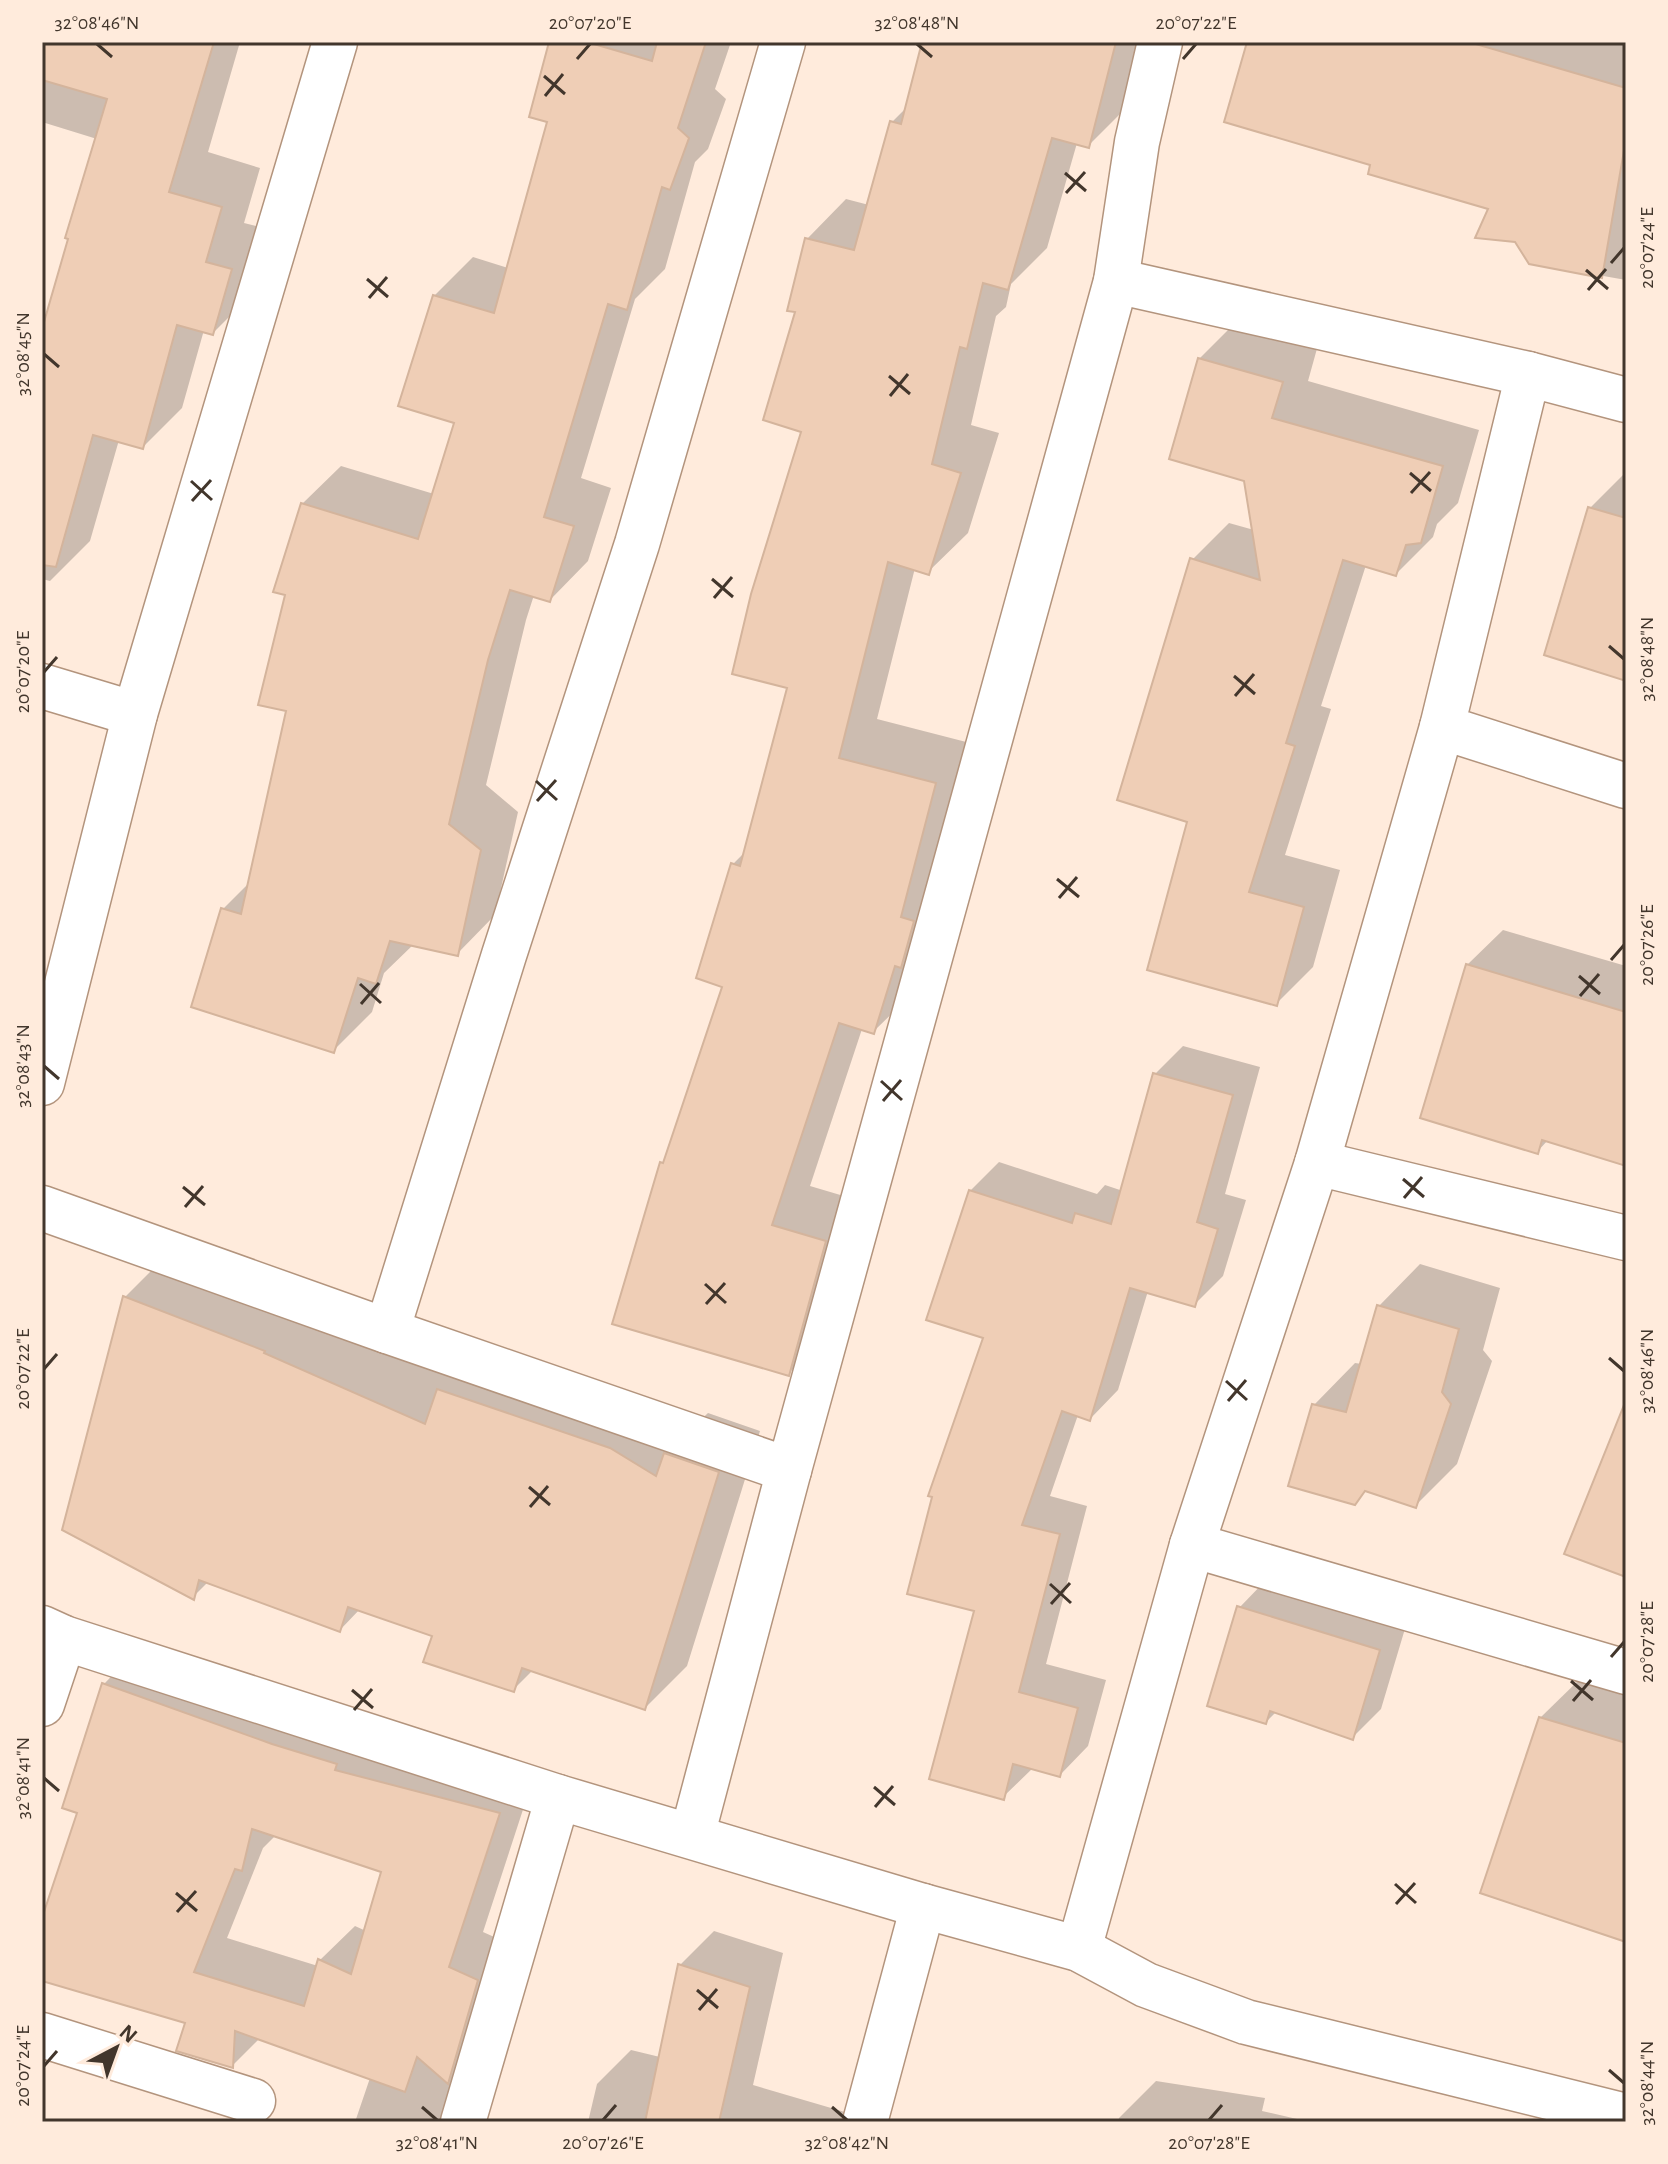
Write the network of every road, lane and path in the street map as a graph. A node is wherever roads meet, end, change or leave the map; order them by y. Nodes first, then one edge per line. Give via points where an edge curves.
1 (335, 42) edge
2 (783, 42) edge
3 (1160, 42) edge
4 (1116, 281) junction
5 (1528, 374) junction
6 (1626, 400) edge
7 (42, 686) edge
8 (135, 714) junction
9 (1442, 727) junction
10 (1626, 786) edge
11 (42, 1083) edge
12 (1317, 1163) junction
13 (42, 1208) edge
14 (1626, 1238) edge
15 (387, 1331) junction
16 (789, 1470) junction
17 (1192, 1545) junction
18 (53, 1633) edge
19 (1626, 1672) edge
20 (42, 1704) edge
21 (558, 1797) junction
22 (692, 1836) junction
23 (923, 1906) junction
24 (1079, 1949) junction
25 (42, 2035) edge
26 (253, 2101) dead end
27 (1626, 2116) edge
28 (463, 2122) edge
29 (865, 2122) edge

1 - 8 street
2 - 15 street via 637,544
3 - 4 street via 1137,142
4 - 5 street
4 - 16 street
5 - 6 street
5 - 9 street
7 - 8 street
8 - 11 street
9 - 10 street
9 - 12 street
12 - 14 street
12 - 17 street
13 - 15 street
15 - 16 street
16 - 22 street
17 - 19 street
17 - 24 street
18 - 20 street
18 - 21 street
21 - 22 street
21 - 28 street
22 - 23 street
23 - 24 street
23 - 29 street
24 - 27 street via 1146,1985 1246,2022
25 - 26 street

